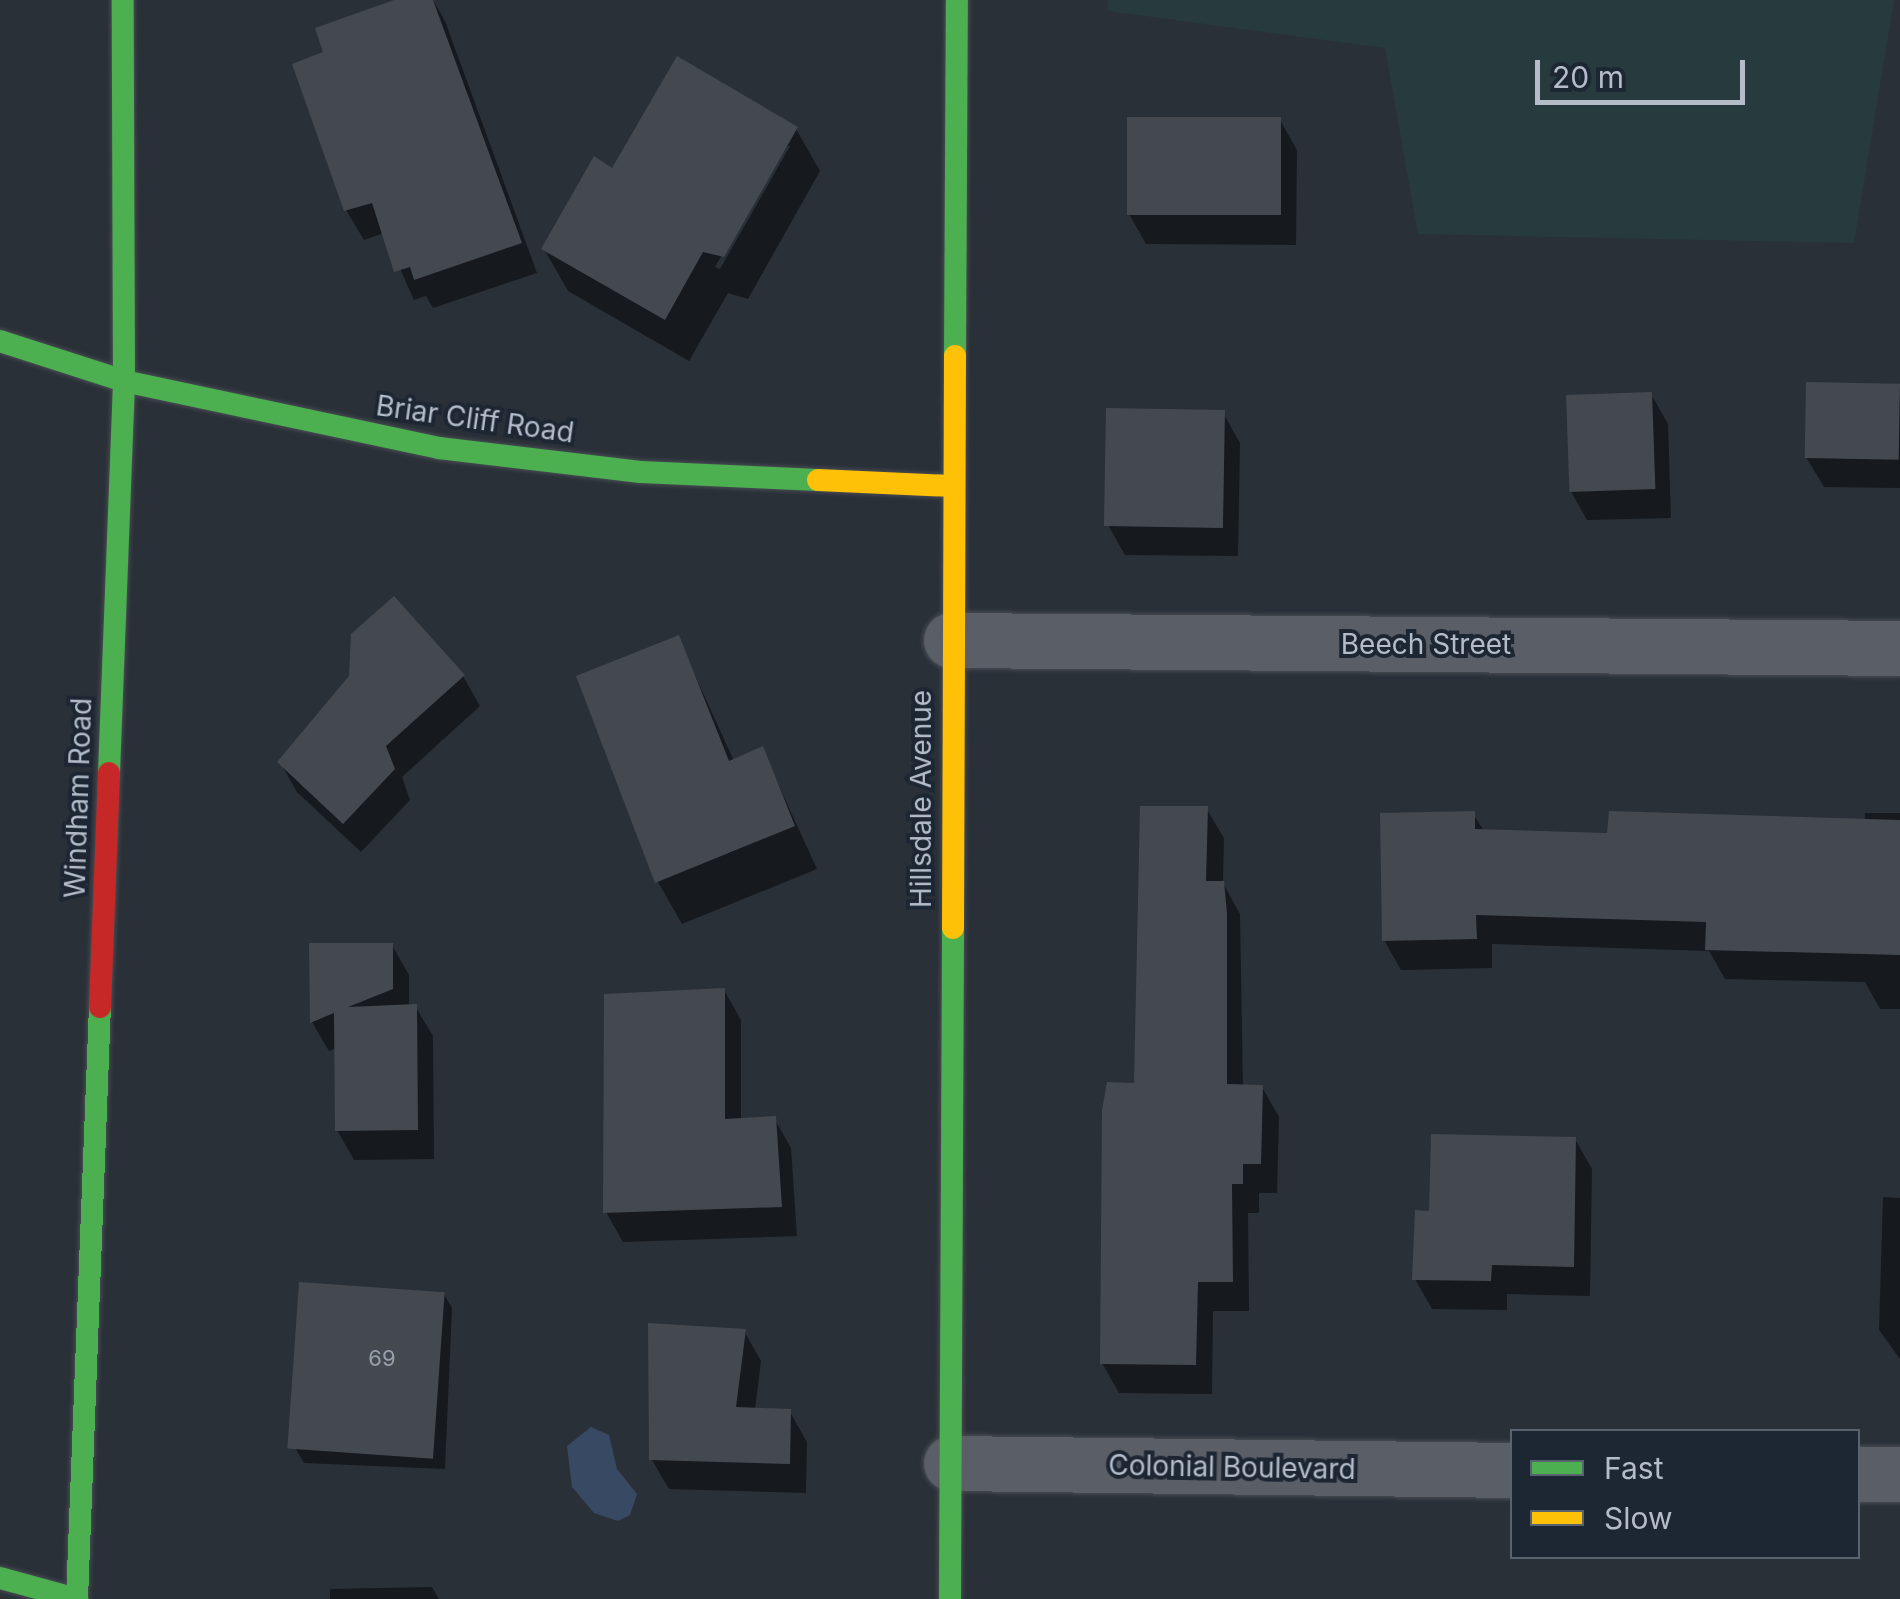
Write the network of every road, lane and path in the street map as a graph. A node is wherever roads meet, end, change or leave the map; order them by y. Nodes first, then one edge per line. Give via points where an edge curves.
1 (124, 0) edge
2 (957, 0) edge
3 (0, 341) edge
4 (124, 381) junction
5 (952, 486) junction
6 (952, 640) junction
7 (1900, 648) edge
8 (951, 1463) junction
9 (1510, 1470) edge
10 (1860, 1474) edge
11 (1900, 1474) edge
12 (0, 1578) edge
13 (78, 1599) edge
14 (950, 1599) edge

1 - 4 street, Windham Road
2 - 5 street, Hillsdale Avenue
3 - 4 street, Briar Cliff Road
4 - 5 street, Briar Cliff Road via 439,448 641,472
4 - 13 street, Windham Road
5 - 6 street, Hillsdale Avenue
6 - 7 street, Beech Street
6 - 8 street, Hillsdale Avenue
8 - 9 street, Colonial Boulevard
8 - 14 street, Hillsdale Avenue
10 - 11 street
12 - 13 street

